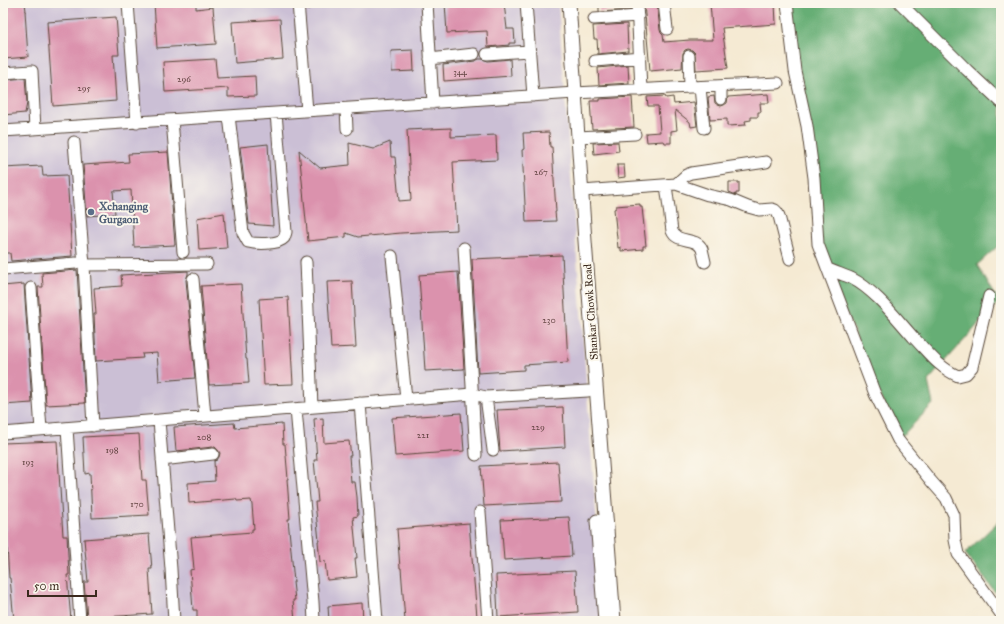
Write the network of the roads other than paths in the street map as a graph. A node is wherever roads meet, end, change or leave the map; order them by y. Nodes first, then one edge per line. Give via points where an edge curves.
1 (128, 3) edge
2 (301, 3) edge
3 (427, 3) edge
4 (526, 3) edge
5 (562, 3) edge
6 (569, 3) edge
7 (637, 3) edge
8 (664, 3) edge
9 (787, 3) edge
10 (900, 3) edge
11 (638, 16) junction
12 (594, 19) dead end
13 (667, 29) dead end
14 (529, 51) junction
15 (474, 54) dead end
16 (487, 54) dead end
17 (689, 56) dead end
18 (640, 57) junction
19 (430, 59) junction
20 (595, 61) dead end
21 (3, 73) edge
22 (778, 83) dead end
23 (721, 86) junction
24 (695, 87) junction
25 (641, 90) junction
26 (571, 94) junction
27 (533, 96) junction
28 (721, 99) dead end
29 (1001, 102) edge
30 (433, 103) junction
31 (346, 109) junction
32 (307, 111) junction
33 (276, 113) junction
34 (229, 116) junction
35 (172, 120) junction
36 (137, 123) junction
37 (704, 128) dead end
38 (35, 129) junction
39 (348, 129) dead end
40 (3, 132) edge
41 (635, 134) dead end
42 (578, 137) junction
43 (74, 142) dead end
44 (766, 162) dead end
45 (671, 184) junction
46 (582, 191) junction
47 (464, 248) dead end
48 (183, 252) dead end
49 (392, 256) dead end
50 (790, 259) dead end
51 (306, 262) dead end
52 (704, 262) dead end
53 (80, 264) junction
54 (207, 264) dead end
55 (3, 269) edge
56 (828, 269) junction
57 (193, 279) dead end
58 (31, 288) dead end
59 (989, 296) dead end
60 (588, 391) junction
61 (472, 394) junction
62 (486, 397) junction
63 (406, 399) junction
64 (360, 403) junction
65 (312, 407) junction
66 (296, 409) junction
67 (205, 416) junction
68 (159, 420) junction
69 (93, 426) junction
70 (67, 428) junction
71 (41, 430) junction
72 (3, 433) edge
73 (493, 450) dead end
74 (213, 454) dead end
75 (476, 456) dead end
76 (162, 460) junction
77 (480, 512) dead end
78 (1001, 614) edge
79 (80, 621) edge
80 (174, 621) edge
81 (314, 621) edge
82 (377, 621) edge
83 (488, 621) edge
84 (605, 621) edge
85 (614, 621) edge

1 - 36 street
2 - 32 street
3 - 19 street
4 - 14 street
5 - 26 main road, Shankar Chowk Road
6 - 26 main road, Shankar Chowk Road
7 - 11 street
8 - 13 street
9 - 56 street via 795,72 807,126 814,178 818,244
10 - 29 street
11 - 12 street
11 - 18 street
14 - 16 street
14 - 27 street
15 - 19 street
17 - 24 street
18 - 20 street
18 - 25 street
19 - 30 street
21 - 38 street via 32,71
22 - 23 street
23 - 24 street
23 - 28 street
24 - 25 street
24 - 37 street
25 - 26 street
26 - 27 street
26 - 42 main road, Shankar Chowk Road
26 - 60 main road, Shankar Chowk Road
27 - 30 street
30 - 31 street
31 - 32 street
31 - 39 street
32 - 33 street
33 - 34 street
33 - 34 street via 286,232 284,238 278,242 248,242 243,233
34 - 35 street
35 - 36 street
35 - 48 street
36 - 38 street
38 - 40 street
41 - 42 street
42 - 46 main road, Shankar Chowk Road
43 - 53 street
44 - 45 street via 691,173
45 - 46 street
45 - 50 street via 759,210 775,210 779,216
45 - 52 street via 673,235 699,245
46 - 85 main road, Shankar Chowk Road
47 - 61 street
49 - 63 street
51 - 65 street
53 - 54 street
53 - 55 street
53 - 69 street
56 - 59 street via 851,278 866,288 935,360 948,372 958,376 966,374 972,367
56 - 78 street via 876,394 898,440 946,498 954,515 958,554
57 - 67 street
58 - 71 street
60 - 62 street
60 - 84 main road, Shankar Chowk Road
61 - 62 street
61 - 63 street
61 - 75 street
62 - 73 street
63 - 64 street
64 - 65 street
64 - 82 street
65 - 66 street
66 - 67 street
66 - 81 street
67 - 68 street
68 - 69 street
68 - 76 street
69 - 70 street
70 - 71 street
70 - 79 street
71 - 72 street
74 - 76 street
76 - 80 street
77 - 83 street

